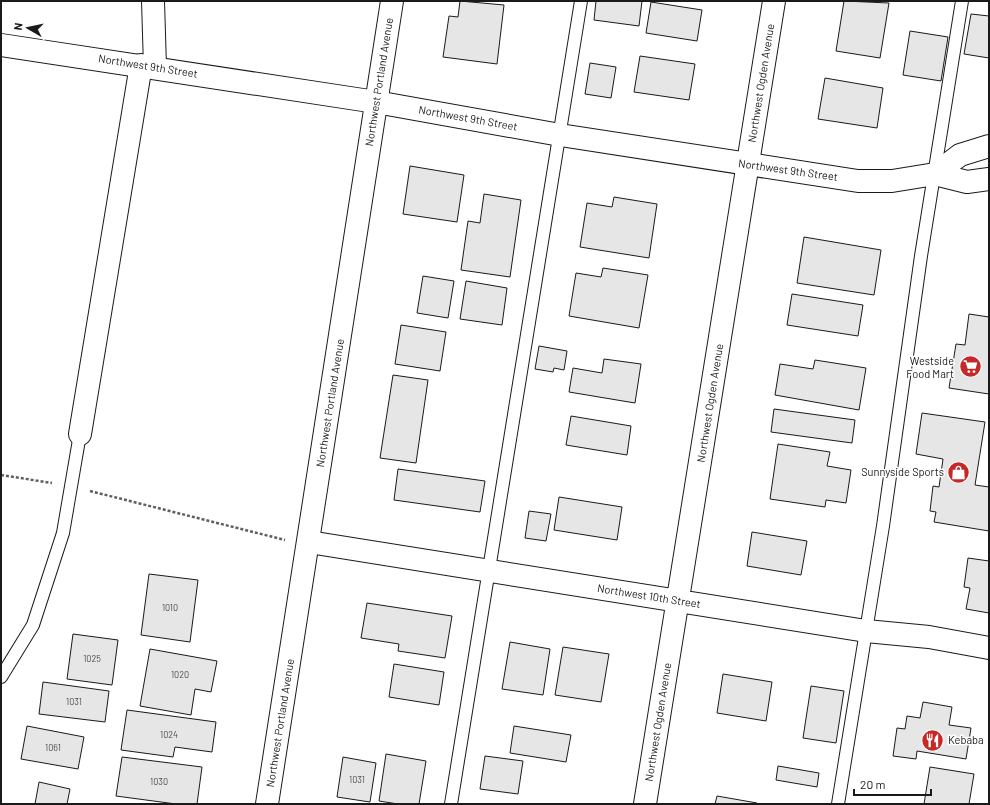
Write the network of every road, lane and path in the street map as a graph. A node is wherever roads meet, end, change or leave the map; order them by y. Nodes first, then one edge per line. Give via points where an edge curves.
1 (153, 1) edge
2 (392, 1) edge
3 (581, 1) edge
4 (774, 1) edge
5 (962, 1) edge
6 (1, 45) edge
7 (148, 66) junction
8 (376, 102) junction
9 (560, 135) junction
10 (989, 146) edge
11 (748, 164) junction
12 (935, 174) junction
13 (989, 179) edge
14 (80, 434) joint
15 (1, 475) edge
16 (72, 486) junction
17 (308, 542) junction
18 (489, 570) junction
19 (678, 600) junction
20 (866, 631) junction
21 (989, 648) edge
22 (1, 677) edge
23 (267, 804) edge
24 (451, 804) edge
25 (645, 804) edge
26 (838, 804) edge

1 - 7 street
2 - 8 street, Northwest Portland Avenue
3 - 9 lane
4 - 11 street, Northwest Ogden Avenue
5 - 12 lane
6 - 7 street, Northwest 9th Street
7 - 8 street, Northwest 9th Street
7 - 14 street
8 - 9 street, Northwest 9th Street
8 - 17 street, Northwest Portland Avenue
9 - 11 street, Northwest 9th Street
9 - 18 lane
10 - 12 street, Northwest 9th Street via 960,155
11 - 12 street, Northwest 9th Street via 858,180 892,181
11 - 19 street, Northwest Ogden Avenue
12 - 13 street, Northwest 9th Street via 967,182
12 - 20 lane via 921,256 884,526
14 - 16 lane
15 - 16 path
16 - 17 path via 276,540
16 - 22 lane via 63,532 33,625
17 - 18 street, Northwest 10th Street
17 - 23 street, Northwest Portland Avenue
18 - 19 street, Northwest 10th Street
18 - 24 lane
19 - 20 street, Northwest 10th Street
19 - 25 street, Northwest Ogden Avenue
20 - 21 street, Northwest 10th Street via 929,637
20 - 26 lane

